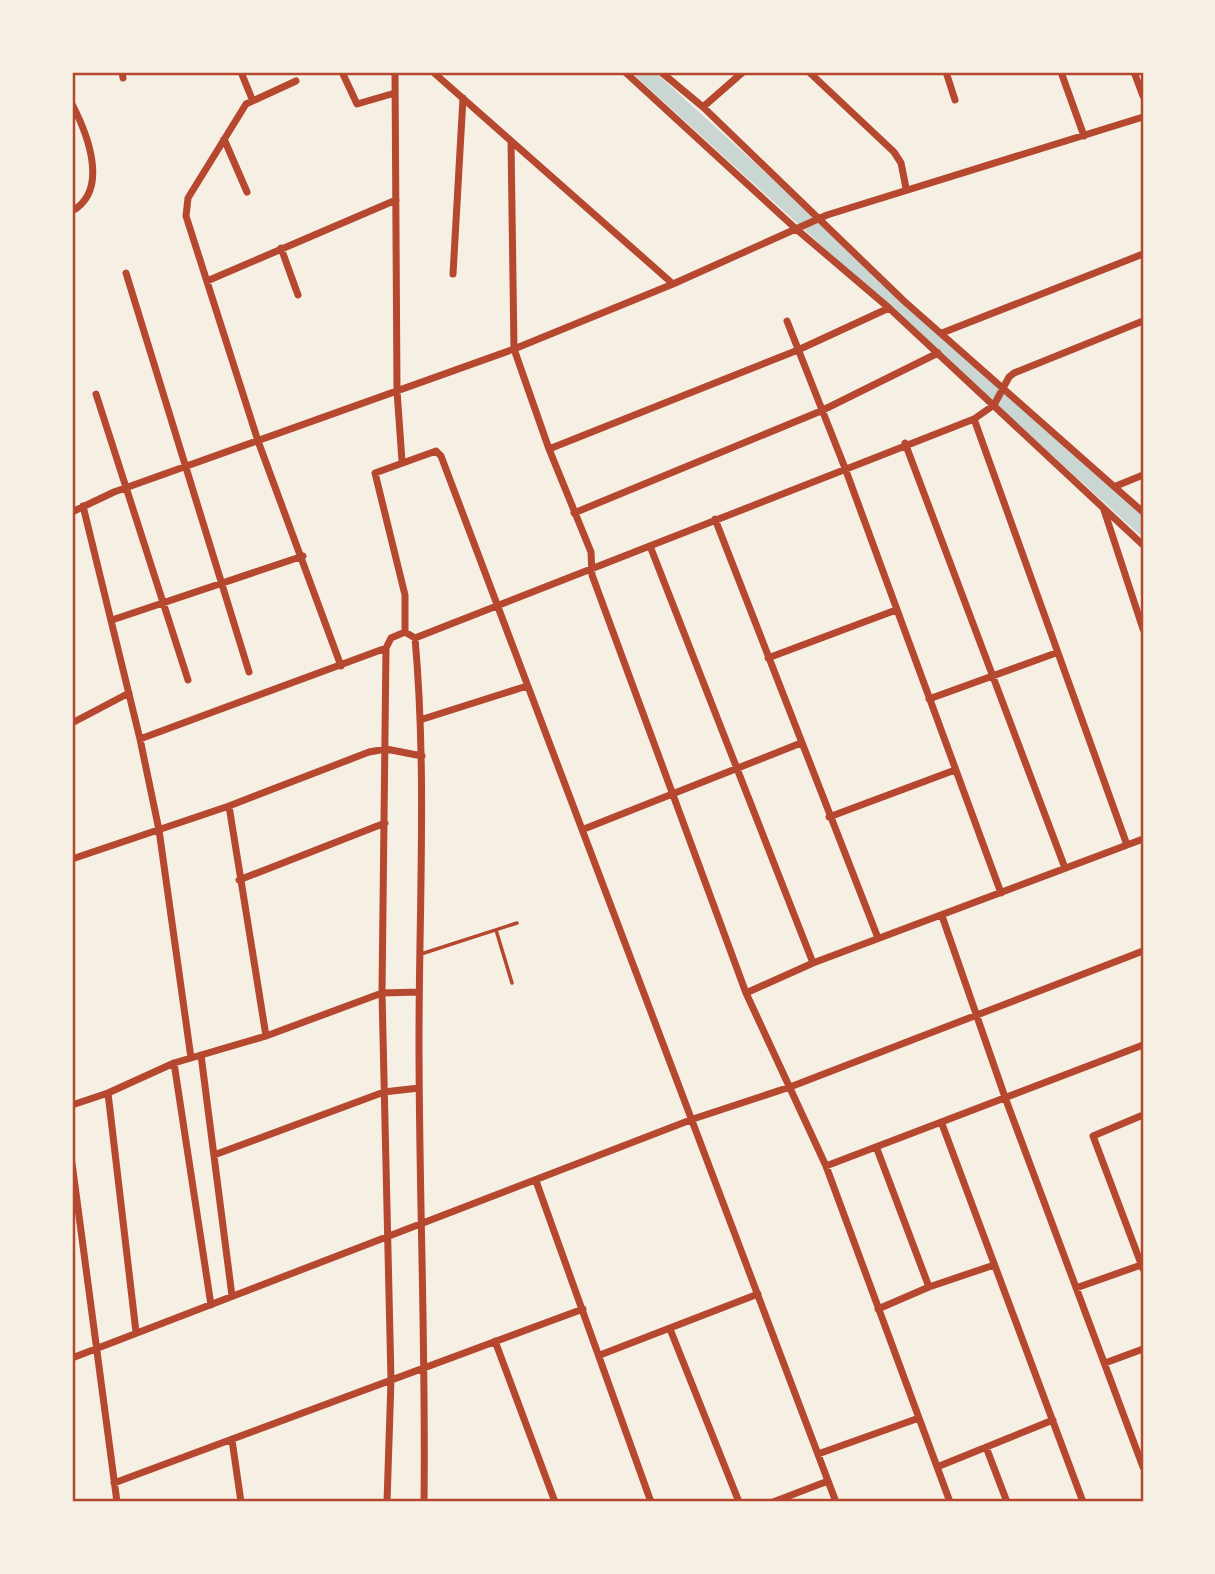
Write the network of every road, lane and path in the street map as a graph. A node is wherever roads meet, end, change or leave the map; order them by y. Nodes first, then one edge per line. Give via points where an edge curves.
1 (241, 72) edge
2 (342, 72) edge
3 (395, 72) edge
4 (433, 72) edge
5 (625, 72) edge
6 (661, 72) edge
7 (743, 72) edge
8 (810, 72) edge
9 (946, 72) edge
10 (1061, 72) edge
11 (1134, 72) edge
12 (296, 81) dead end
13 (395, 93) junction
14 (1143, 96) edge
15 (463, 98) junction
16 (252, 99) junction
17 (956, 100) dead end
18 (72, 104) edge
19 (703, 107) junction
20 (74, 115) edge
21 (1143, 117) edge
22 (1084, 136) junction
23 (224, 139) junction
24 (511, 141) junction
25 (906, 188) junction
26 (247, 192) dead end
27 (396, 200) junction
28 (72, 211) edge
29 (818, 219) junction
30 (795, 228) junction
31 (281, 248) junction
32 (1143, 254) edge
33 (126, 273) dead end
34 (453, 274) dead end
35 (207, 281) junction
36 (673, 284) junction
37 (298, 295) dead end
38 (889, 308) junction
39 (787, 321) dead end
40 (1143, 321) edge
41 (942, 333) junction
42 (514, 349) junction
43 (798, 350) junction
44 (938, 353) junction
45 (1003, 387) junction
46 (397, 391) junction
47 (96, 394) dead end
48 (994, 405) junction
49 (821, 411) junction
50 (974, 419) junction
51 (258, 441) junction
52 (905, 443) junction
53 (549, 449) junction
54 (402, 461) junction
55 (186, 467) junction
56 (845, 468) junction
57 (1143, 475) edge
58 (1116, 486) junction
59 (126, 488) junction
60 (83, 506) junction
61 (1102, 507) junction
62 (72, 512) edge
63 (1143, 512) edge
64 (573, 513) junction
65 (715, 519) junction
66 (1143, 545) edge
67 (650, 546) junction
68 (303, 556) junction
69 (591, 567) junction
70 (222, 583) junction
71 (163, 603) junction
72 (499, 605) junction
73 (896, 610) junction
74 (112, 620) junction
75 (1143, 625) edge
76 (405, 632) junction
77 (415, 638) junction
78 (386, 648) junction
79 (1056, 653) junction
80 (768, 658) junction
81 (341, 666) junction
82 (249, 672) dead end
83 (992, 675) junction
84 (188, 680) dead end
85 (527, 686) junction
86 (129, 693) junction
87 (929, 699) junction
88 (423, 719) junction
89 (72, 723) edge
90 (141, 739) junction
91 (801, 743) junction
92 (386, 749) junction
93 (422, 756) junction
94 (739, 768) junction
95 (956, 770) junction
96 (673, 795) junction
97 (229, 806) junction
98 (829, 817) junction
99 (385, 823) junction
100 (584, 829) junction
101 (159, 830) junction
102 (1143, 839) edge
103 (1127, 845) junction
104 (72, 859) edge
105 (1065, 869) junction
106 (239, 880) junction
107 (1001, 893) junction
108 (942, 916) junction
109 (517, 923) dead end
110 (496, 930) junction
111 (878, 938) junction
112 (1143, 951) edge
113 (419, 955) junction
114 (813, 963) junction
115 (512, 983) dead end
116 (419, 992) junction
117 (383, 993) junction
118 (746, 993) junction
119 (976, 1014) junction
120 (266, 1036) junction
121 (1143, 1045) edge
122 (201, 1055) junction
123 (191, 1058) junction
124 (174, 1063) junction
125 (790, 1087) junction
126 (419, 1088) junction
127 (384, 1092) junction
128 (108, 1093) junction
129 (1006, 1100) junction
130 (72, 1105) edge
131 (1143, 1115) edge
132 (692, 1119) junction
133 (942, 1124) junction
134 (877, 1149) junction
135 (214, 1155) junction
136 (72, 1163) edge
137 (826, 1166) junction
138 (536, 1181) junction
139 (423, 1224) junction
140 (388, 1237) junction
141 (994, 1265) junction
142 (1142, 1267) edge
143 (929, 1287) junction
144 (1076, 1288) junction
145 (758, 1294) junction
146 (232, 1296) junction
147 (211, 1305) junction
148 (878, 1309) junction
149 (583, 1310) junction
150 (670, 1329) junction
151 (136, 1332) junction
152 (495, 1340) junction
153 (97, 1349) junction
154 (1143, 1349) edge
155 (600, 1356) junction
156 (72, 1359) edge
157 (1105, 1363) junction
158 (426, 1367) junction
159 (391, 1380) junction
160 (919, 1418) junction
161 (1053, 1420) junction
162 (232, 1440) junction
163 (986, 1447) junction
164 (818, 1454) junction
165 (937, 1467) junction
166 (1143, 1467) edge
167 (828, 1481) junction
168 (114, 1483) junction
169 (117, 1502) edge
170 (241, 1502) edge
171 (387, 1502) edge
172 (424, 1502) edge
173 (554, 1502) edge
174 (651, 1502) edge
175 (738, 1502) edge
176 (773, 1502) edge
177 (836, 1502) edge
178 (950, 1502) edge
179 (1007, 1502) edge
180 (1083, 1502) edge

1 - 16 street
2 - 13 street via 357,104
3 - 13 street
4 - 15 street
5 - 30 street
6 - 19 street
7 - 19 street
8 - 25 street via 894,152
9 - 17 street
10 - 22 street
11 - 14 street
12 - 16 street
13 - 27 street
15 - 24 street
15 - 34 street
16 - 23 street
18 - 20 street
19 - 29 street
20 - 28 street via 89,139 91,182 85,201
21 - 22 street
22 - 25 street
23 - 26 street
23 - 35 street via 186,208
24 - 36 street
24 - 42 street
25 - 29 street
27 - 31 street
27 - 46 street
29 - 30 street
29 - 41 street
30 - 36 street
30 - 38 street
31 - 35 street
31 - 37 street
32 - 41 street
33 - 55 street
35 - 51 street
36 - 42 street
38 - 43 street
38 - 44 street
39 - 43 street
40 - 45 street via 1014,373
41 - 45 street
42 - 46 street
42 - 53 street
43 - 49 street
43 - 53 street
44 - 48 street
44 - 49 street
45 - 48 street
45 - 58 street
46 - 51 street
46 - 54 street
47 - 59 street
48 - 50 street
48 - 61 street
49 - 56 street
49 - 64 street
50 - 52 street
50 - 79 street
51 - 55 street
51 - 68 street
52 - 56 street
52 - 83 street
53 - 64 street
54 - 72 street via 441,454
54 - 76 street via 375,474 405,595
55 - 59 street
55 - 70 street
56 - 65 street
56 - 73 street
57 - 58 street
58 - 63 street
59 - 60 street
59 - 71 street
60 - 62 street
60 - 74 street
61 - 66 street
61 - 75 street
64 - 69 street via 591,552
65 - 67 street
65 - 80 street
67 - 69 street
67 - 94 street
68 - 70 street
68 - 81 street
69 - 72 street
69 - 96 street
70 - 71 street
70 - 82 street
71 - 74 street
71 - 84 street
72 - 77 street
72 - 85 street
73 - 80 street
73 - 87 street
74 - 86 street
76 - 77 street
76 - 78 street via 391,638
77 - 88 street
78 - 81 street
78 - 92 street
79 - 83 street
79 - 103 street
80 - 91 street
81 - 90 street
83 - 87 street
83 - 105 street
85 - 88 street
85 - 100 street
86 - 89 street
86 - 90 street
87 - 95 street
88 - 93 street
90 - 101 street
91 - 94 street
91 - 98 street
92 - 93 street
92 - 97 street
92 - 99 street
93 - 113 street
94 - 96 street
94 - 114 street
95 - 98 street
95 - 107 street
96 - 100 street
96 - 118 street
97 - 101 street
97 - 106 street
98 - 111 street
99 - 106 street
99 - 117 street
100 - 132 street
101 - 104 street
101 - 123 street
102 - 103 street
103 - 105 street
105 - 107 street
106 - 120 street
107 - 108 street
108 - 111 street
108 - 119 street
109 - 110 lane
110 - 113 lane
110 - 115 lane
111 - 114 street
112 - 119 street
113 - 116 street
114 - 118 street
116 - 117 street
116 - 126 street
117 - 120 street
117 - 127 street
118 - 125 street
119 - 125 street
119 - 129 street
120 - 122 street
121 - 129 street
122 - 123 street
122 - 135 street
123 - 124 street
124 - 128 street
124 - 147 street
125 - 132 street
125 - 137 street
126 - 127 street
126 - 139 street
127 - 135 street
127 - 140 street
128 - 130 street
128 - 151 street
129 - 133 street
129 - 144 street
131 - 142 street via 1093,1136
132 - 138 street
132 - 145 street
133 - 134 street
133 - 141 street
134 - 137 street
134 - 143 street
135 - 146 street
136 - 153 street
137 - 148 street
138 - 139 street
138 - 149 street
139 - 140 street
139 - 158 street
140 - 146 street
140 - 159 street
141 - 143 street
141 - 161 street
142 - 144 street
143 - 148 street
144 - 157 street
145 - 150 street
145 - 164 street
146 - 147 street
147 - 151 street
148 - 160 street
149 - 152 street
149 - 155 street
150 - 155 street
150 - 175 street
151 - 153 street
152 - 158 street
152 - 173 street
153 - 156 street
153 - 168 street
154 - 157 street
155 - 174 street
157 - 166 street
158 - 159 street
158 - 172 street
159 - 162 street
159 - 171 street
160 - 164 street
160 - 165 street
161 - 163 street
161 - 180 street
162 - 168 street
162 - 170 street
163 - 165 street
163 - 179 street
164 - 167 street
165 - 178 street
167 - 176 street
167 - 177 street
168 - 169 street

